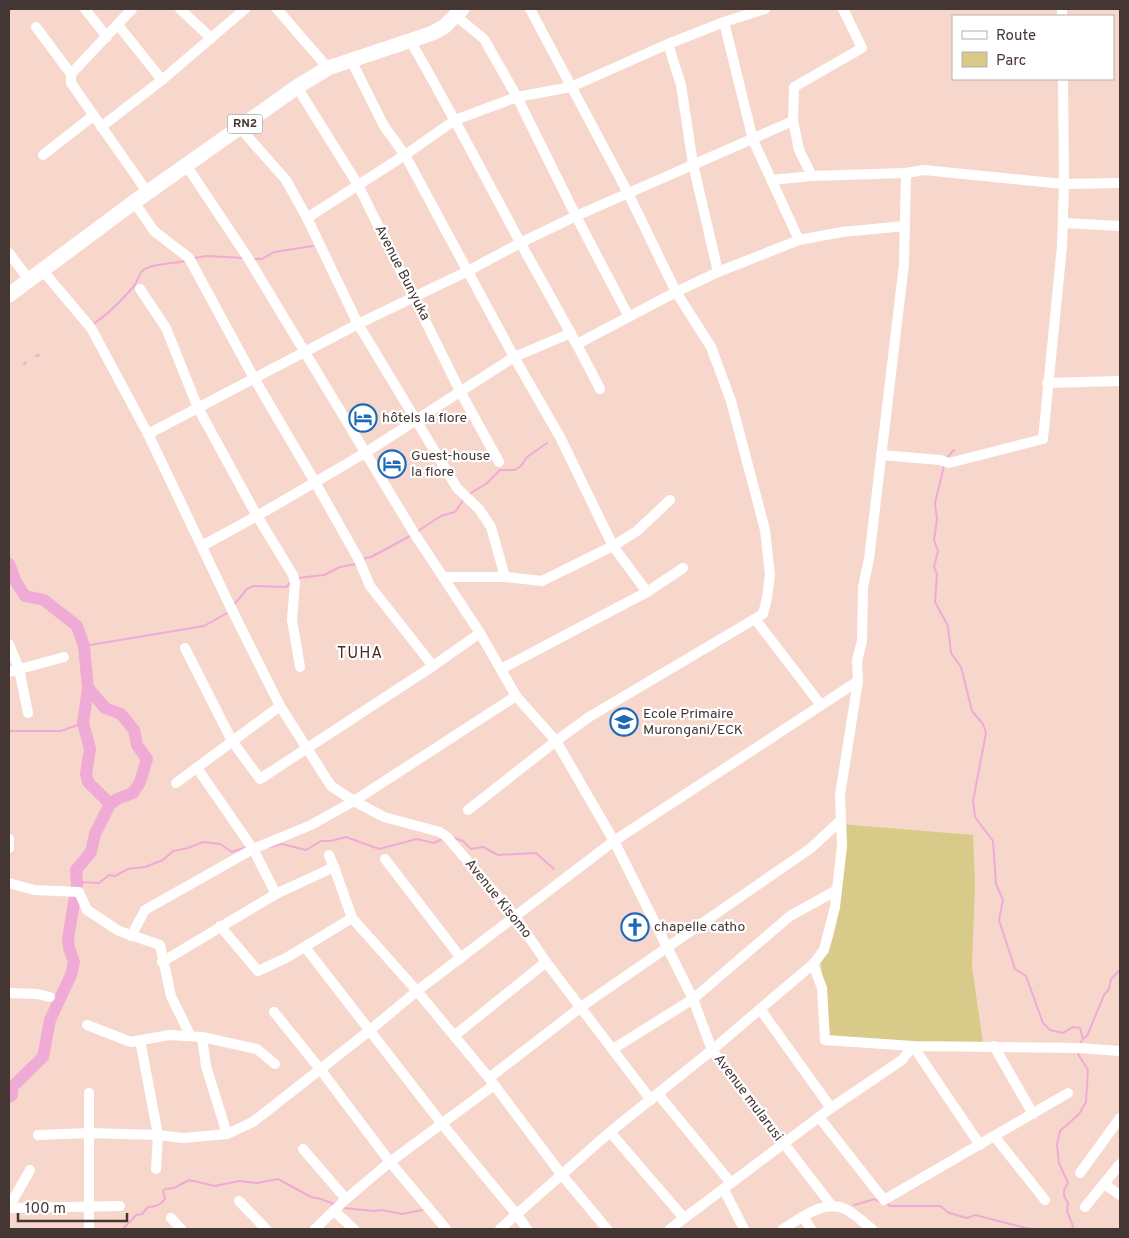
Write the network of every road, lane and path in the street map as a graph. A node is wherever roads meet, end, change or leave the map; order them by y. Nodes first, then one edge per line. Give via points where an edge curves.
1 (85, 9) edge
2 (132, 9) edge
3 (180, 9) edge
4 (244, 9) edge
5 (277, 9) edge
6 (530, 9) edge
7 (765, 9) edge
8 (843, 9) edge
9 (459, 12) edge
10 (724, 22) junction
11 (118, 25) junction
12 (36, 27) dead end
13 (107, 37) junction
14 (211, 38) junction
15 (411, 42) junction
16 (668, 44) junction
17 (351, 60) junction
18 (328, 68) junction
19 (71, 74) junction
20 (162, 80) junction
21 (1063, 80) edge
22 (297, 87) junction
23 (571, 87) junction
24 (517, 98) junction
25 (93, 116) junction
26 (455, 120) junction
27 (793, 122) junction
28 (101, 127) junction
29 (240, 128) junction
30 (753, 140) junction
31 (43, 155) dead end
32 (405, 155) junction
33 (693, 164) junction
34 (186, 165) junction
35 (906, 173) junction
36 (812, 176) junction
37 (771, 180) junction
38 (1120, 183) edge
39 (1064, 184) junction
40 (358, 185) junction
41 (148, 193) junction
42 (628, 193) junction
43 (134, 202) junction
44 (576, 216) junction
45 (307, 218) junction
46 (1063, 223) junction
47 (905, 226) junction
48 (1120, 226) edge
49 (798, 240) junction
50 (520, 243) junction
51 (9, 253) edge
52 (43, 271) junction
53 (468, 272) junction
54 (718, 272) junction
55 (29, 280) junction
56 (140, 289) dead end
57 (676, 292) junction
58 (9, 295) edge
59 (414, 297) junction
60 (629, 317) junction
61 (358, 324) junction
62 (571, 333) junction
63 (578, 344) junction
64 (304, 352) junction
65 (514, 357) junction
66 (254, 378) junction
67 (1120, 381) edge
68 (1047, 383) junction
69 (600, 390) dead end
70 (460, 391) junction
71 (198, 408) junction
72 (416, 420) junction
73 (148, 434) junction
74 (365, 453) junction
75 (881, 455) junction
76 (499, 462) dead end
77 (315, 482) junction
78 (670, 500) dead end
79 (257, 516) junction
80 (202, 546) junction
81 (613, 546) junction
82 (682, 568) dead end
83 (444, 577) junction
84 (505, 577) junction
85 (647, 592) junction
86 (755, 618) junction
87 (480, 633) junction
88 (9, 644) edge
89 (185, 648) dead end
90 (64, 657) dead end
91 (433, 666) junction
92 (300, 667) dead end
93 (501, 669) junction
94 (14, 671) edge
95 (858, 681) junction
96 (516, 696) junction
97 (821, 705) junction
98 (280, 706) junction
99 (28, 714) dead end
100 (232, 741) junction
101 (556, 741) junction
102 (306, 749) junction
103 (197, 768) junction
104 (176, 782) dead end
105 (354, 801) junction
106 (468, 810) dead end
107 (840, 821) junction
108 (9, 839) edge
109 (614, 840) junction
110 (9, 848) edge
111 (252, 849) junction
112 (329, 855) dead end
113 (386, 858) dead end
114 (334, 867) junction
115 (9, 883) edge
116 (837, 890) junction
117 (276, 894) junction
118 (514, 915) junction
119 (352, 918) junction
120 (220, 926) junction
121 (131, 936) junction
122 (667, 946) junction
123 (305, 947) junction
124 (461, 958) junction
125 (162, 962) junction
126 (546, 962) junction
127 (813, 964) junction
128 (417, 991) junction
129 (9, 993) edge
130 (50, 997) dead end
131 (694, 999) junction
132 (580, 1007) junction
133 (760, 1009) junction
134 (274, 1012) dead end
135 (87, 1025) dead end
136 (369, 1031) junction
137 (190, 1035) junction
138 (454, 1036) junction
139 (202, 1037) junction
140 (140, 1040) junction
141 (913, 1046) junction
142 (994, 1046) junction
143 (613, 1049) junction
144 (712, 1050) junction
145 (1120, 1051) edge
146 (275, 1064) dead end
147 (320, 1069) junction
148 (492, 1082) junction
149 (89, 1093) dead end
150 (1068, 1093) dead end
151 (655, 1097) junction
152 (831, 1108) junction
153 (1033, 1114) junction
154 (819, 1117) junction
155 (1120, 1118) edge
156 (442, 1124) junction
157 (610, 1132) junction
158 (89, 1133) junction
159 (38, 1134) dead end
160 (227, 1134) junction
161 (158, 1135) junction
162 (995, 1137) junction
163 (784, 1145) junction
164 (980, 1145) junction
165 (303, 1149) dead end
166 (390, 1162) junction
167 (1120, 1164) edge
168 (156, 1169) dead end
169 (30, 1170) dead end
170 (1080, 1173) dead end
171 (561, 1174) junction
172 (1104, 1184) junction
173 (728, 1187) junction
174 (1120, 1195) edge
175 (346, 1199) junction
176 (1045, 1200) dead end
177 (238, 1201) dead end
178 (89, 1205) junction
179 (120, 1206) dead end
180 (832, 1206) junction
181 (1086, 1207) dead end
182 (9, 1208) edge
183 (334, 1211) junction
184 (517, 1215) junction
185 (803, 1217) junction
186 (171, 1218) dead end
187 (684, 1218) junction
188 (89, 1229) edge
189 (181, 1229) edge
190 (266, 1229) edge
191 (315, 1229) edge
192 (354, 1229) edge
193 (446, 1229) edge
194 (500, 1229) edge
195 (527, 1229) edge
196 (607, 1229) edge
197 (670, 1229) edge
198 (744, 1229) edge
199 (783, 1229) edge
200 (811, 1229) edge
201 (872, 1229) edge

1 - 13 street
2 - 11 street
3 - 14 street
4 - 14 street
5 - 18 street
6 - 23 street
7 - 10 street
8 - 27 street via 862,48 794,87
9 - 15 highway, RN2 via 433,33
9 - 24 street via 484,39
10 - 16 street
10 - 30 street
11 - 13 street
11 - 20 street
12 - 19 street
13 - 19 street
14 - 20 street
15 - 17 highway, RN2
15 - 26 street
16 - 23 street
16 - 33 street via 681,85
17 - 18 highway, RN2
17 - 32 street via 384,126
18 - 22 highway, RN2
19 - 25 street via 71,83
20 - 28 street
21 - 39 street
22 - 29 highway, RN2
22 - 40 street, Avenue Bunyuka
23 - 24 street
23 - 42 street
24 - 26 street
24 - 44 street
25 - 28 street
25 - 31 street
26 - 32 street
26 - 50 street
27 - 30 street
27 - 36 street via 799,150
28 - 41 street
29 - 34 highway, RN2
29 - 45 street via 286,180
30 - 33 street
30 - 37 street
32 - 40 street
32 - 53 street
33 - 42 street
33 - 54 street
34 - 41 highway, RN2
34 - 64 street, Avenue mularusi via 248,258
35 - 36 street
35 - 39 street via 924,170
35 - 47 street
36 - 37 street
37 - 49 street
38 - 39 street
39 - 46 street
40 - 45 street
40 - 59 street, Avenue Bunyuka
41 - 43 highway, RN2
42 - 44 street
42 - 57 street
43 - 52 highway, RN2
43 - 66 street via 154,231 190,260
44 - 50 street
44 - 60 street
45 - 61 street
46 - 48 street
46 - 68 street
47 - 49 street
47 - 75 street via 904,264
49 - 54 street
50 - 53 street
50 - 62 street
51 - 55 street
52 - 55 highway, RN2
52 - 73 street, Avenue Kisomo via 91,328
53 - 59 street
53 - 65 street
54 - 57 street
55 - 58 highway, RN2
56 - 71 street via 166,328
57 - 60 street
57 - 86 street via 711,347 731,401 765,530 770,575 763,614
59 - 61 street
59 - 70 street, Avenue Bunyuka
60 - 63 street
61 - 64 street
61 - 72 street
62 - 63 street
62 - 65 street
63 - 69 street
64 - 66 street
64 - 74 street, Avenue mularusi
65 - 70 street
65 - 81 street via 560,437
66 - 71 street
66 - 77 street
67 - 68 street
68 - 75 street via 1043,439 944,461
70 - 72 street
70 - 76 street, Avenue Bunyuka
71 - 73 street
71 - 79 street
72 - 74 street
72 - 84 street via 457,488 480,509 491,528
73 - 80 street, Avenue Kisomo
74 - 77 street
74 - 83 street, Avenue mularusi
75 - 95 street via 863,587
77 - 79 street
77 - 91 street via 370,586
78 - 81 street via 637,530
79 - 80 street
79 - 92 street via 294,579 292,620
80 - 98 street, Avenue Kisomo
81 - 84 street via 542,581
81 - 85 street
82 - 85 street
83 - 84 street
83 - 87 street, Avenue mularusi
85 - 93 street
86 - 97 street
86 - 101 street
87 - 91 street
87 - 93 street, Avenue mularusi
88 - 94 street
89 - 100 street
90 - 94 street
91 - 102 street
93 - 96 street, Avenue mularusi
94 - 99 street
95 - 97 street
95 - 107 street via 840,795
96 - 101 street, Avenue mularusi
96 - 105 street
97 - 109 street
98 - 100 street
98 - 102 street, Avenue Kisomo
100 - 102 street via 260,779
100 - 103 street
101 - 106 street
101 - 109 street, Avenue mularusi
102 - 105 street, Avenue Kisomo via 331,786
103 - 104 street
103 - 111 street
105 - 111 street via 311,825
105 - 118 street, Avenue Kisomo via 384,816 440,832
107 - 116 street via 842,846
107 - 122 street via 811,848
108 - 110 street
109 - 118 street
109 - 122 street, Avenue mularusi
111 - 117 street
111 - 121 street via 145,910
112 - 114 street
113 - 124 street
114 - 117 street
114 - 119 street
115 - 121 street via 34,890 75,891 87,910
116 - 127 street via 824,950
116 - 131 street via 790,916
117 - 120 street
118 - 124 street
118 - 126 street, Avenue Kisomo
119 - 123 street
119 - 128 street
120 - 123 street via 258,971
120 - 125 street
121 - 125 street via 160,945
122 - 131 street, Avenue mularusi
122 - 132 street
123 - 136 street
124 - 128 street
125 - 137 street via 172,996
126 - 132 street, Avenue Kisomo
126 - 138 street
127 - 133 street
127 - 141 street via 822,988 825,1040
128 - 136 street
128 - 138 street
129 - 130 street
131 - 143 street
131 - 144 street, Avenue mularusi
132 - 143 street, Avenue Kisomo
132 - 148 street
133 - 144 street
133 - 152 street
134 - 147 street
135 - 140 street via 131,1042
136 - 147 street
136 - 156 street
137 - 139 street
137 - 140 street
138 - 148 street
139 - 146 street via 258,1050
139 - 160 street via 206,1066
140 - 161 street
141 - 142 street
141 - 152 street via 902,1060
141 - 164 street
142 - 145 street
142 - 153 street
143 - 151 street, Avenue Kisomo
144 - 151 street
144 - 163 street, Avenue mularusi
147 - 160 street via 253,1122
147 - 166 street
148 - 156 street
148 - 171 street
149 - 158 street
150 - 153 street
151 - 157 street
151 - 173 street, Avenue Kisomo
152 - 154 street
153 - 162 street
154 - 163 street
154 - 164 street via 884,1200
155 - 170 street
156 - 166 street
156 - 184 street
157 - 171 street
157 - 187 street
158 - 159 street
158 - 161 street
158 - 178 street
160 - 161 street via 183,1138
161 - 168 street
162 - 164 street
162 - 176 street
163 - 173 street
163 - 180 street, Avenue mularusi
165 - 175 street
166 - 175 street
166 - 193 street
167 - 172 street
169 - 182 street
171 - 184 street
171 - 196 street
172 - 174 street
172 - 181 street
173 - 187 street
173 - 198 street, Avenue Kisomo
175 - 183 street
177 - 190 street
178 - 179 street
178 - 182 street
178 - 188 street
180 - 185 street
180 - 201 street via 847,1209
183 - 191 street
183 - 192 street
184 - 194 street
184 - 195 street
185 - 199 street
185 - 200 street
186 - 189 street
187 - 197 street

